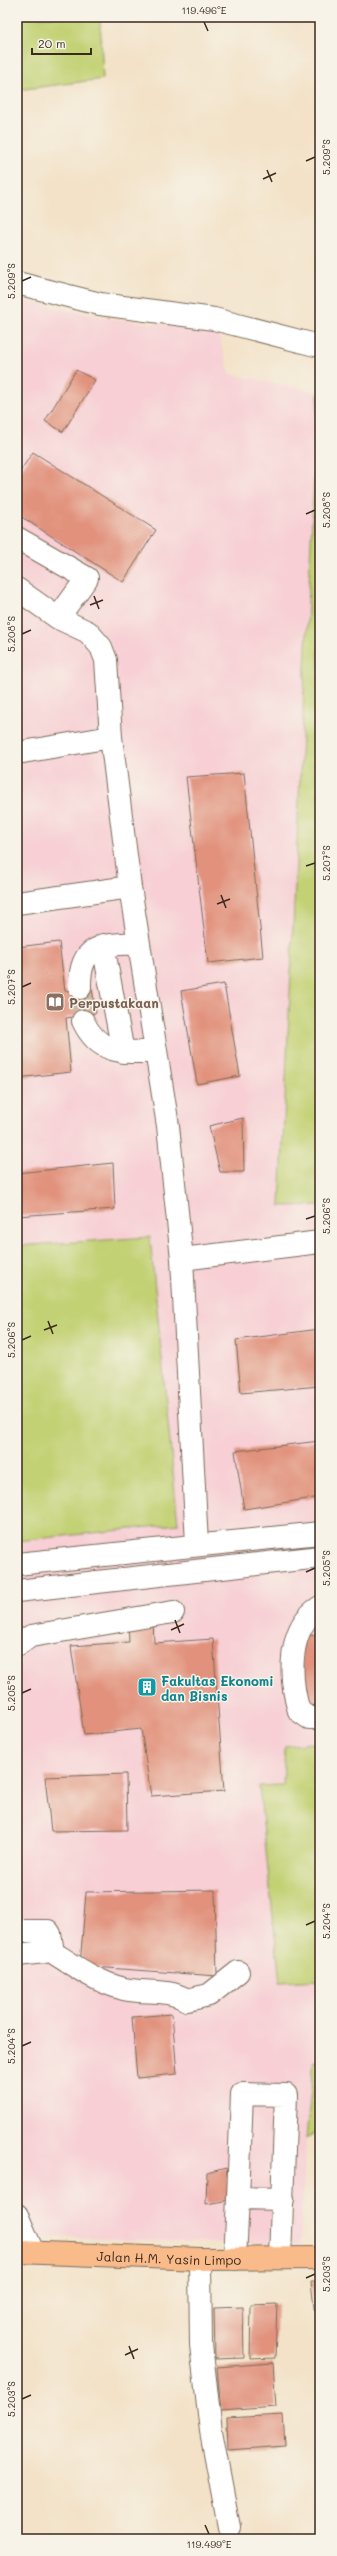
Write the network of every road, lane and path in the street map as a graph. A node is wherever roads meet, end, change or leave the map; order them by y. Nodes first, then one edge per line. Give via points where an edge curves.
1 (17, 283) edge
2 (315, 345) dead end
3 (17, 538) edge
4 (17, 589) edge
5 (58, 618) junction
6 (111, 737) junction
7 (17, 752) edge
8 (130, 887) junction
9 (17, 903) edge
10 (138, 943) junction
11 (104, 945) junction
12 (80, 988) tunnel mouth
13 (83, 1021) tunnel mouth
14 (123, 1052) junction
15 (155, 1052) junction
16 (320, 1242) edge
17 (182, 1259) junction
18 (320, 1533) edge
19 (198, 1544) junction
20 (320, 1557) edge
21 (17, 1564) edge
22 (17, 1591) edge
23 (320, 1607) edge
24 (173, 1612) dead end
25 (17, 1645) edge
26 (320, 1718) edge
27 (17, 1931) edge
28 (50, 1950) junction
29 (17, 1955) edge
30 (238, 1972) dead end
31 (238, 2198) junction
32 (283, 2200) junction
33 (17, 2215) edge
34 (25, 2252) edge
35 (280, 2258) junction
36 (320, 2258) edge
37 (200, 2259) junction
38 (235, 2259) junction
39 (229, 2527) dead end

1 - 2 street via 100,304 214,319
3 - 5 street via 87,578
4 - 5 street
5 - 6 street via 88,632 101,647 106,660
6 - 7 street
6 - 8 street
8 - 9 street
8 - 10 street
10 - 11 street
10 - 15 street
11 - 12 street via 91,951 83,960
11 - 14 street
13 - 14 street via 97,1043
14 - 15 street
15 - 17 street via 168,1126
16 - 17 street
17 - 19 street
18 - 19 street
19 - 21 street
20 - 22 street
23 - 26 street via 302,1624 295,1640 293,1673 299,1711 309,1718
24 - 25 street via 31,1636
27 - 28 street via 48,1931 52,1946
28 - 29 street
28 - 30 street via 80,1970 109,1984 125,1989 176,1993 187,2000 209,1995
31 - 32 street
31 - 32 street via 242,2094 286,2095
31 - 38 street
32 - 35 street
33 - 34 street
34 - 37 main road, Jalan H.M. Yasin Limpo
35 - 36 main road, Jalan H.M. Yasin Limpo
35 - 38 main road, Jalan H.M. Yasin Limpo
37 - 38 main road, Jalan H.M. Yasin Limpo
37 - 39 street via 201,2345 211,2431

